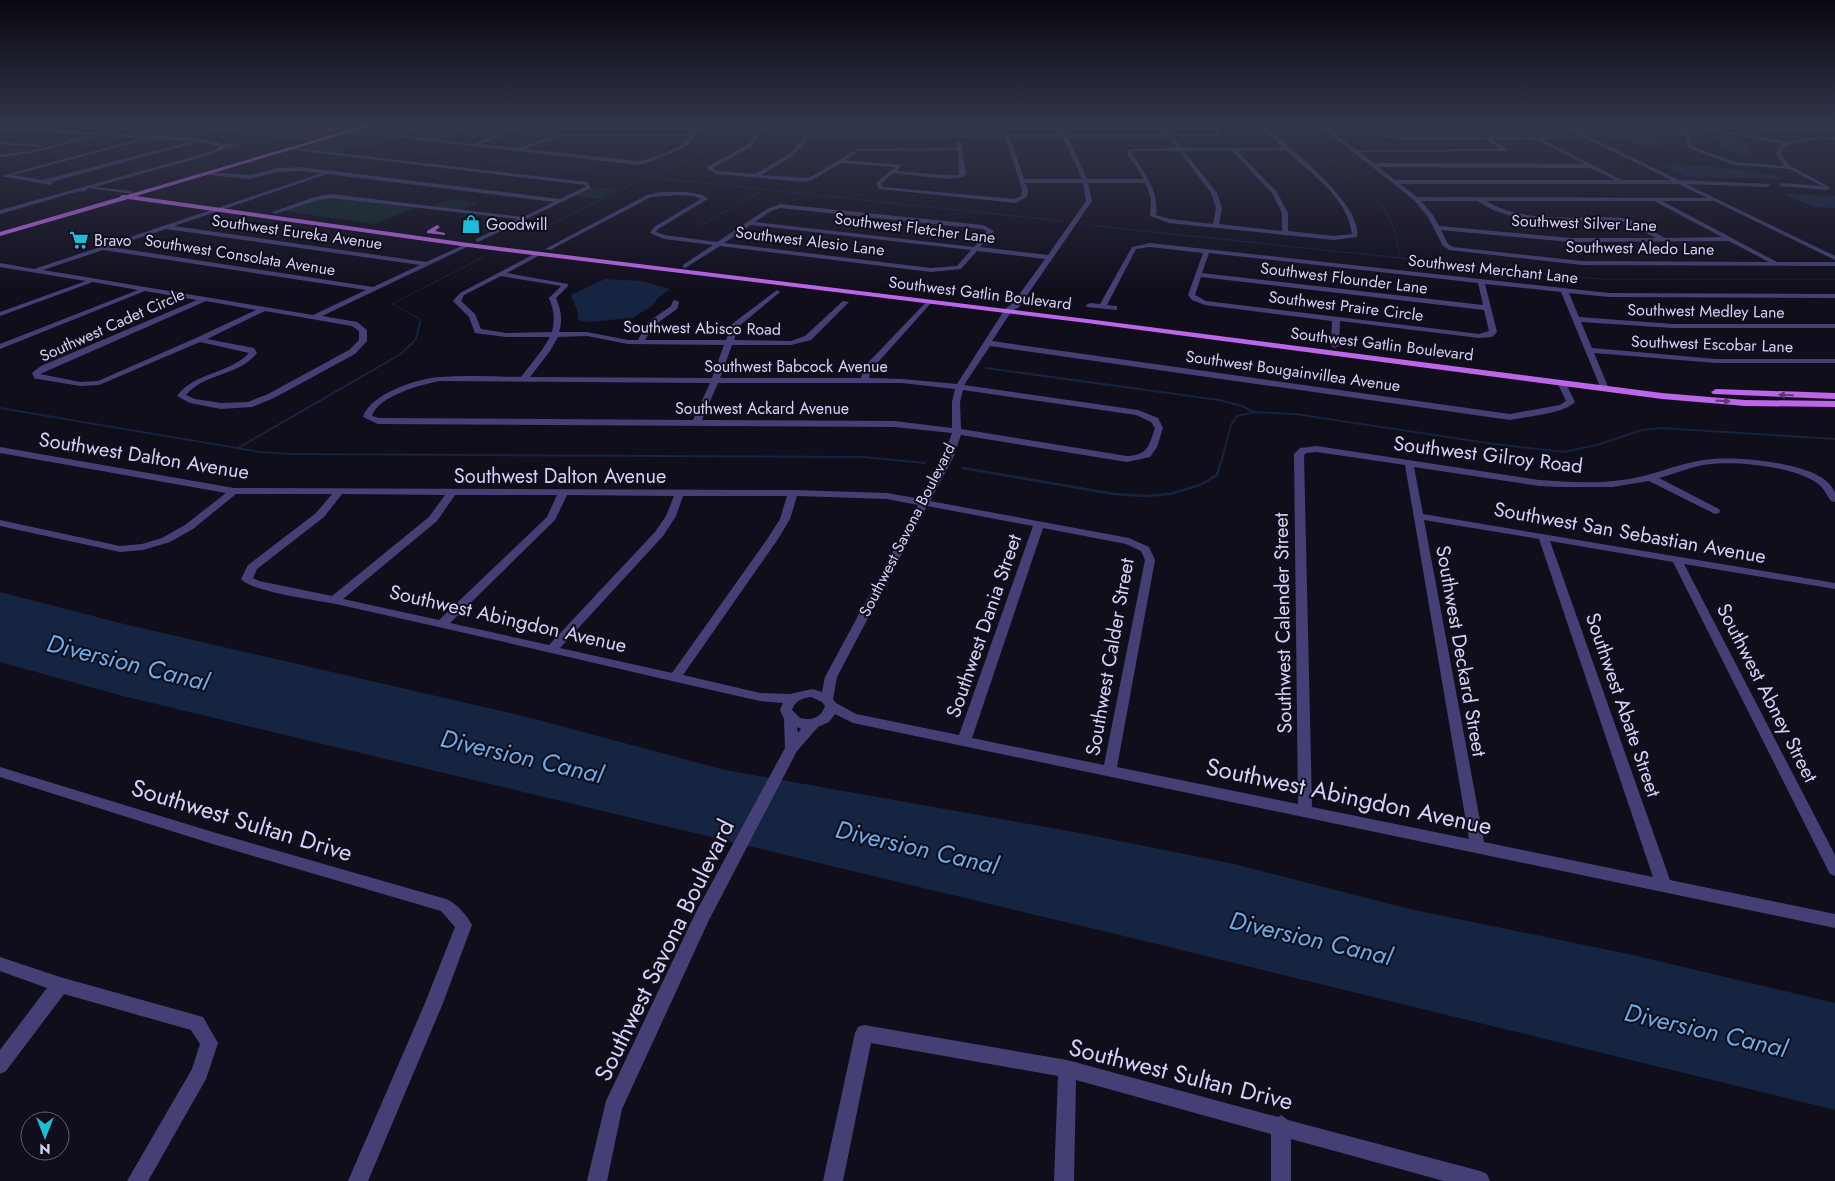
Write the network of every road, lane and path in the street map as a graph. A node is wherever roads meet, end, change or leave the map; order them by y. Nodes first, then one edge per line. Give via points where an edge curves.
1 (32, 180) edge
2 (50, 180) edge
3 (115, 180) edge
4 (180, 180) edge
5 (182, 180) edge
6 (308, 180) edge
7 (388, 180) edge
8 (555, 180) edge
9 (883, 180) edge
10 (1203, 180) edge
11 (1263, 180) edge
12 (1321, 180) edge
13 (1393, 180) edge
14 (1618, 180) edge
15 (1681, 180) edge
16 (1681, 180) edge
17 (1814, 180) edge
18 (1023, 181) joint
19 (1085, 181) junction
20 (1147, 181) joint
21 (43, 182) junction
22 (1395, 182) junction
23 (1622, 182) junction
24 (1685, 182) junction
25 (1761, 182) junction
26 (58, 184) dead end
27 (1780, 184) junction
28 (1768, 186) junction
29 (1797, 186) joint
30 (83, 188) junction
31 (1828, 188) junction
32 (1835, 188) edge
33 (129, 195) junction
34 (1416, 199) junction
35 (1478, 200) junction
36 (1654, 200) junction
37 (1715, 200) junction
38 (560, 201) junction
39 (0, 203) edge
40 (21, 206) junction
41 (228, 206) junction
42 (219, 209) junction
43 (0, 212) edge
44 (275, 212) junction
45 (523, 219) junction
46 (750, 223) junction
47 (1216, 226) junction
48 (164, 227) junction
49 (1438, 228) junction
50 (0, 233) edge
51 (1285, 233) junction
52 (420, 235) junction
53 (1730, 239) junction
54 (478, 240) junction
55 (1664, 240) junction
56 (467, 241) junction
57 (718, 243) junction
58 (530, 247) junction
59 (102, 248) junction
60 (548, 249) junction
61 (976, 249) junction
62 (1207, 251) junction
63 (1835, 253) edge
64 (538, 254) junction
65 (1048, 258) junction
66 (1835, 258) edge
67 (426, 264) junction
68 (1778, 264) junction
69 (1835, 264) edge
70 (0, 265) edge
71 (685, 266) junction
72 (33, 271) junction
73 (500, 274) junction
74 (1198, 274) junction
75 (1481, 281) junction
76 (92, 282) junction
77 (374, 289) junction
78 (144, 290) junction
79 (1564, 290) junction
80 (777, 292) dead end
81 (1835, 296) edge
82 (204, 300) junction
83 (930, 301) junction
84 (675, 302) dead end
85 (846, 302) dead end
86 (0, 305) edge
87 (1090, 305) dead end
88 (1102, 307) junction
89 (16, 308) junction
90 (1012, 308) junction
91 (1114, 308) dead end
92 (1487, 308) junction
93 (263, 309) junction
94 (0, 314) edge
95 (314, 317) junction
96 (1336, 319) junction
97 (1576, 319) junction
98 (1835, 326) edge
99 (557, 334) junction
100 (199, 340) junction
101 (640, 342) junction
102 (728, 343) junction
103 (987, 343) junction
104 (1335, 346) junction
105 (0, 348) edge
106 (1589, 350) junction
107 (1835, 361) edge
108 (524, 379) junction
109 (716, 381) junction
110 (864, 381) junction
111 (1561, 382) junction
112 (1603, 384) junction
113 (959, 387) junction
114 (1835, 396) edge
115 (1835, 404) edge
116 (378, 421) joint
117 (697, 422) junction
118 (957, 432) junction
119 (1317, 449) joint
120 (0, 450) edge
121 (1142, 458) joint
122 (1409, 462) junction
123 (1651, 478) junction
124 (234, 491) junction
125 (339, 492) junction
126 (452, 492) junction
127 (563, 493) junction
128 (793, 493) junction
129 (679, 494) junction
130 (1835, 500) edge
131 (922, 503) junction
132 (1715, 511) dead end
133 (1418, 516) junction
134 (0, 524) edge
135 (1039, 524) junction
136 (1120, 538) joint
137 (1544, 538) junction
138 (1677, 560) junction
139 (1835, 586) edge
140 (334, 600) junction
141 (442, 624) junction
142 (552, 649) junction
143 (675, 677) junction
144 (831, 677) junction
145 (799, 696) junction
146 (760, 697) junction
147 (829, 703) junction
148 (788, 715) junction
149 (853, 718) junction
150 (817, 722) junction
151 (964, 740) junction
152 (792, 748) junction
153 (1110, 770) junction
154 (0, 772) edge
155 (1304, 811) junction
156 (1477, 846) junction
157 (1835, 870) edge
158 (1664, 886) junction
159 (1835, 920) edge
160 (0, 964) edge
161 (60, 985) junction
162 (0, 1065) edge
163 (1067, 1069) junction
164 (1281, 1125) junction
165 (138, 1181) edge
166 (358, 1181) edge
167 (597, 1181) edge
168 (833, 1181) edge
169 (1064, 1181) edge
170 (1281, 1181) edge
171 (1480, 1181) edge

1 - 21 street
2 - 21 street
3 - 30 street
4 - 33 main road
5 - 33 main road
6 - 41 street
7 - 38 street
8 - 38 street via 587,184 588,188
9 - 18 street via 878,184 886,189 1006,201 1022,198 1025,192
10 - 47 street via 1216,197 1219,213
11 - 51 street via 1274,192 1285,213
12 - 51 street via 1348,210 1355,234 1344,238
13 - 22 street
14 - 23 street
15 - 24 street
16 - 24 street
17 - 31 street
18 - 19 street
19 - 20 street
19 - 65 street, Southwest Savona Boulevard via 1089,201
20 - 47 street via 1154,193 1153,216
21 - 26 street
22 - 23 street
22 - 34 street
23 - 24 street
24 - 25 street
24 - 28 street
24 - 37 street
24 - 63 street
25 - 27 street
25 - 28 street
27 - 28 street
27 - 29 street
29 - 31 street
30 - 33 street
30 - 40 street
31 - 32 street
33 - 41 main road, Southwest Gatlin Boulevard
33 - 42 main road, Southwest Gatlin Boulevard
33 - 50 main road
34 - 35 street
34 - 49 street
35 - 36 street
35 - 55 street via 1498,212 1523,217 1629,221
36 - 37 street
36 - 53 street
37 - 66 street
38 - 45 street
39 - 40 street
40 - 43 street
41 - 42 street
41 - 44 main road, Southwest Gatlin Boulevard
42 - 48 street
42 - 52 main road, Southwest Gatlin Boulevard
44 - 45 street via 331,196
44 - 52 main road, Southwest Gatlin Boulevard
45 - 54 street
46 - 57 street
46 - 61 street, Southwest Fletcher Lane
46 - 61 street via 780,206 986,228 991,233
47 - 51 street
48 - 59 street
48 - 67 street, Southwest Eureka Avenue
49 - 55 street, Southwest Silver Lane via 1570,240
49 - 68 street, Southwest Aledo Lane via 1446,246 1465,252 1582,263
52 - 54 main road via 462,242
52 - 56 main road, Southwest Gatlin Boulevard
52 - 56 main road via 437,227 429,232
53 - 55 street, Southwest Silver Lane
53 - 68 street
54 - 56 main road, Southwest Gatlin Boulevard
54 - 58 main road, Southwest Gatlin Boulevard
56 - 58 main road
56 - 64 main road, Southwest Gatlin Boulevard
56 - 67 street
57 - 60 street, Southwest Alesio Lane via 653,233 656,228 705,200 702,196 663,193 649,196
57 - 61 street, Southwest Alesio Lane via 931,270 960,267
57 - 71 street
58 - 60 main road, Southwest Gatlin Boulevard
59 - 72 street
59 - 77 street, Southwest Consolata Avenue
60 - 71 main road, Southwest Gatlin Boulevard
61 - 65 street, Southwest Fletcher Lane
62 - 74 street, Southwest Praire Circle
62 - 75 street, Southwest Merchant Lane
62 - 88 street, Southwest Merchant Lane via 1150,245 1134,248
64 - 73 street
64 - 83 main road, Southwest Gatlin Boulevard
65 - 90 street, Southwest Savona Boulevard
67 - 77 street
68 - 69 street, Southwest Aledo Lane
70 - 72 street
71 - 90 main road, Southwest Gatlin Boulevard
72 - 76 street
73 - 99 street via 566,285 552,298 559,315
73 - 99 street, Southwest Abisco Road via 462,294 457,301 472,316 478,331 484,334
74 - 92 street, Southwest Flounder Lane
74 - 96 street, Southwest Praire Circle via 1191,295 1199,301
75 - 79 street, Southwest Merchant Lane
75 - 92 street, Southwest Praire Circle
76 - 78 street
76 - 89 street
77 - 95 street
78 - 82 street
78 - 105 street
79 - 81 street, Southwest Merchant Lane via 1621,296
79 - 97 street
80 - 102 street via 740,319
82 - 93 street
82 - 100 street, Southwest Cadet Circle via 36,374 80,384 99,383
83 - 90 main road, Southwest Gatlin Boulevard
83 - 110 street via 867,369
84 - 101 street via 674,307 648,326
85 - 102 street, Southwest Abisco Road via 802,341
86 - 89 street
87 - 88 street
88 - 91 street
89 - 94 street
90 - 103 street, Southwest Savona Boulevard
90 - 104 main road, Southwest Gatlin Boulevard
90 - 111 main road, Southwest Gatlin Boulevard
92 - 96 street, Southwest Praire Circle via 1493,332 1479,336
93 - 95 street
93 - 100 street, Southwest Cadet Circle
95 - 100 street via 354,324 363,330 363,342 313,374 258,402 242,406 221,406 181,396 192,386 243,362 253,353 240,347
96 - 104 street
97 - 98 street, Southwest Medley Lane via 1673,326
97 - 106 street
99 - 101 street, Southwest Abisco Road via 587,334
99 - 108 street
101 - 102 street, Southwest Abisco Road
102 - 109 street
103 - 111 street, Southwest Bougainvillea Avenue via 1510,416 1563,407 1571,402
103 - 113 street, Southwest Savona Boulevard
104 - 112 main road, Southwest Gatlin Boulevard
106 - 107 street, Southwest Escobar Lane via 1716,361
106 - 112 street
108 - 109 street, Southwest Babcock Avenue
108 - 116 street, Southwest Babcock Avenue via 425,380 370,408 367,417
109 - 110 street, Southwest Babcock Avenue
109 - 117 street
110 - 113 street, Southwest Babcock Avenue
111 - 112 main road, Southwest Gatlin Boulevard
114 -> 112 main road, Southwest Gatlin Boulevard
112 -> 115 main road, Southwest Gatlin Boulevard via 1716,401
113 - 118 street, Southwest Savona Boulevard
113 - 121 street, Southwest Babcock Avenue via 1138,413 1155,420 1159,428 1150,453
116 - 117 street, Southwest Ackard Avenue
117 - 118 street, Southwest Ackard Avenue via 894,424
118 - 121 street, Southwest Ackard Avenue via 1120,459
118 - 131 street, Southwest Savona Boulevard via 948,458
119 - 122 street, Southwest Gilroy Road
119 - 155 street, Southwest Calender Street via 1306,449 1299,454
120 - 124 street, Southwest Dalton Avenue
122 - 123 street, Southwest Gilroy Road via 1574,486 1619,484
122 - 133 street, Southwest Deckard Street
123 - 130 street, Southwest Gilroy Road via 1715,461 1783,468 1802,472 1822,482
123 - 132 street
124 - 125 street, Southwest Dalton Avenue
124 - 134 street via 189,528 144,547 120,549
125 - 126 street, Southwest Dalton Avenue
125 - 140 street, Southwest Abingdon Avenue via 320,515 252,567 248,579 256,584
126 - 127 street, Southwest Dalton Avenue
126 - 140 street via 433,519
127 - 129 street, Southwest Dalton Avenue
127 - 141 street via 551,518
128 - 129 street, Southwest Dalton Avenue
128 - 131 street, Southwest Dalton Avenue via 887,496
128 - 143 street via 785,519 773,539
129 - 142 street via 672,516 659,534
131 - 135 street, Southwest Dalton Avenue
131 - 144 street, Southwest Savona Boulevard
133 - 137 street, Southwest San Sebastian Avenue
133 - 156 street, Southwest Deckard Street
135 - 136 street, Southwest Dalton Avenue
135 - 151 street, Southwest Dania Street
136 - 153 street, Southwest Calder Street via 1141,546 1148,552 1150,560
137 - 138 street, Southwest San Sebastian Avenue
137 - 158 street, Southwest Abate Street
138 - 139 street, Southwest San Sebastian Avenue
138 - 157 street, Southwest Abney Street
140 - 141 street, Southwest Abingdon Avenue
141 - 142 street, Southwest Abingdon Avenue
142 - 143 street, Southwest Abingdon Avenue
143 - 146 street, Southwest Abingdon Avenue
144 - 145 street, Southwest Savona Boulevard
144 - 147 street, Southwest Savona Boulevard
145 - 146 street, Southwest Abingdon Avenue
145 - 147 street via 818,694
145 - 148 street
146 - 148 street, Southwest Abingdon Avenue
147 - 149 street, Southwest Abingdon Avenue
147 - 150 street via 829,714
148 - 150 street via 800,724
148 - 152 street
149 - 150 street, Southwest Abingdon Avenue
149 - 151 street, Southwest Abingdon Avenue
150 - 152 street, Southwest Savona Boulevard
151 - 153 street, Southwest Abingdon Avenue
152 - 167 street, Southwest Savona Boulevard via 702,917 613,1108
153 - 155 street, Southwest Abingdon Avenue
154 - 166 street, Southwest Sultan Drive via 446,906 464,925
155 - 156 street, Southwest Abingdon Avenue
156 - 158 street, Southwest Abingdon Avenue
158 - 159 street, Southwest Abingdon Avenue
160 - 161 street
161 - 162 street
161 - 165 street via 197,1023 209,1043 200,1073
163 - 164 street, Southwest Sultan Drive
163 - 168 street, Southwest Sultan Drive via 864,1033
163 - 169 street
164 - 170 street
164 - 171 street, Southwest Sultan Drive

